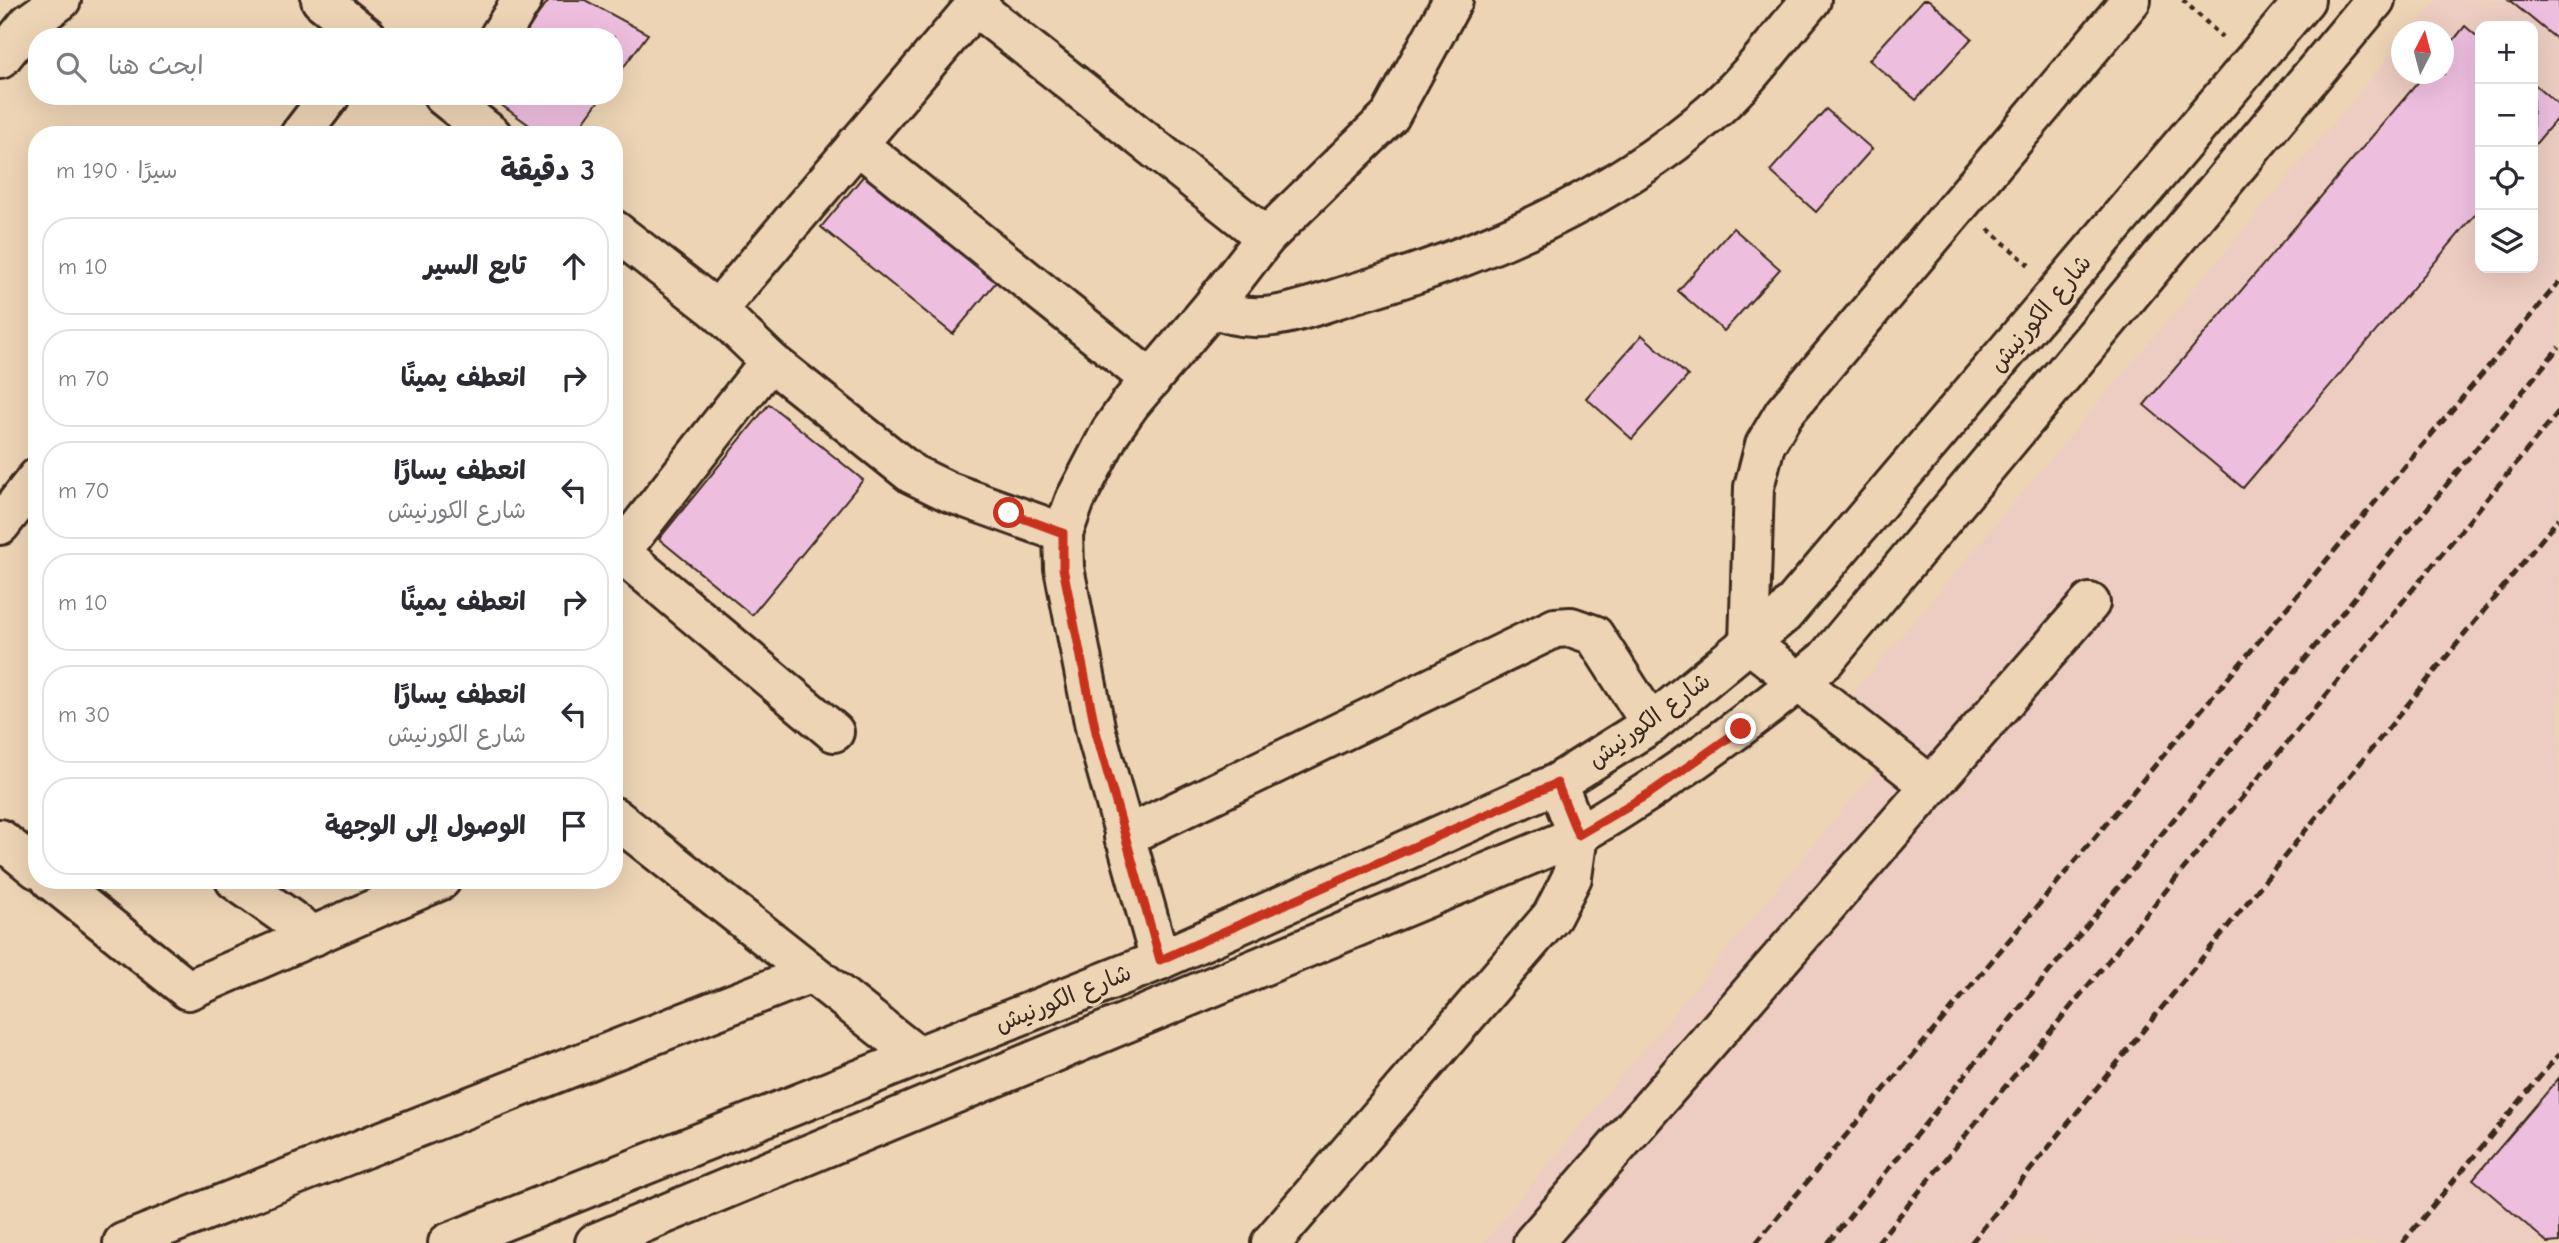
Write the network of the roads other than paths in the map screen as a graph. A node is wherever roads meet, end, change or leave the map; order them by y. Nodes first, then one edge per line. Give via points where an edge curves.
1 (61, 0) edge
2 (523, 0) edge
3 (1453, 0) edge
4 (1811, 0) edge
5 (2131, 0) edge
6 (2305, 0) edge
7 (2375, 0) edge
8 (329, 2) edge
9 (977, 3) edge
10 (357, 28) edge
11 (505, 28) edge
12 (0, 59) edge
13 (323, 105) edge
14 (460, 105) edge
15 (307, 126) edge
16 (482, 126) edge
17 (857, 144) junction
18 (623, 237) edge
19 (1266, 237) junction
20 (1212, 307) junction
21 (717, 310) junction
22 (770, 361) junction
23 (1151, 380) junction
24 (28, 489) edge
25 (0, 525) edge
26 (1063, 533) junction
27 (623, 544) edge
28 (623, 559) edge
29 (2091, 603) dead end
30 (1749, 643) junction
31 (1798, 682) junction
32 (1651, 724) junction
33 (834, 732) dead end
34 (1557, 783) junction
35 (1930, 785) junction
36 (623, 824) edge
37 (1578, 835) junction
38 (1125, 837) junction
39 (0, 839) edge
40 (28, 862) edge
41 (73, 889) edge
42 (248, 889) edge
43 (414, 889) edge
44 (314, 936) junction
45 (1160, 960) junction
46 (811, 973) junction
47 (917, 1056) junction
48 (123, 1243) edge
49 (448, 1243) edge
50 (595, 1243) edge
51 (1271, 1243) edge
52 (1534, 1243) edge

1 - 12 street via 29,23
2 - 11 street
3 - 19 street via 1390,116
4 - 20 street via 1713,111 1605,190 1546,222 1442,265 1268,319 1236,317
5 - 30 street via 1784,413 1765,445 1753,499
6 - 30 street, شارع الكورنيش via 1784,614
7 - 31 street, شارع الكورنيش via 1826,659
8 - 10 street
9 - 17 street
9 - 19 street
13 - 15 street
14 - 16 street
17 - 21 street
17 - 23 street
18 - 21 street
19 - 20 street
20 - 23 street
21 - 22 street
22 - 26 street via 912,474
22 - 27 street
23 - 26 street via 1111,431
24 - 25 street
26 - 38 street via 1063,568 1096,732
28 - 33 street
29 - 35 street
30 - 31 street
30 - 32 street, شارع الكورنيش
31 - 35 street
31 - 37 street, شارع الكورنيش via 1650,793
32 - 34 street, شارع الكورنيش
32 - 38 street via 1594,635 1571,627 1555,628
34 - 37 street
34 - 45 street, شارع الكورنيش
35 - 52 street
36 - 46 street
37 - 50 street, شارع الكورنيش
37 - 51 street via 1572,877 1552,916
38 - 45 street
39 - 40 street
41 - 44 street via 188,990
42 - 44 street
43 - 44 street
45 - 47 street, شارع الكورنيش
46 - 47 street
46 - 48 street
47 - 49 street, شارع الكورنيش

